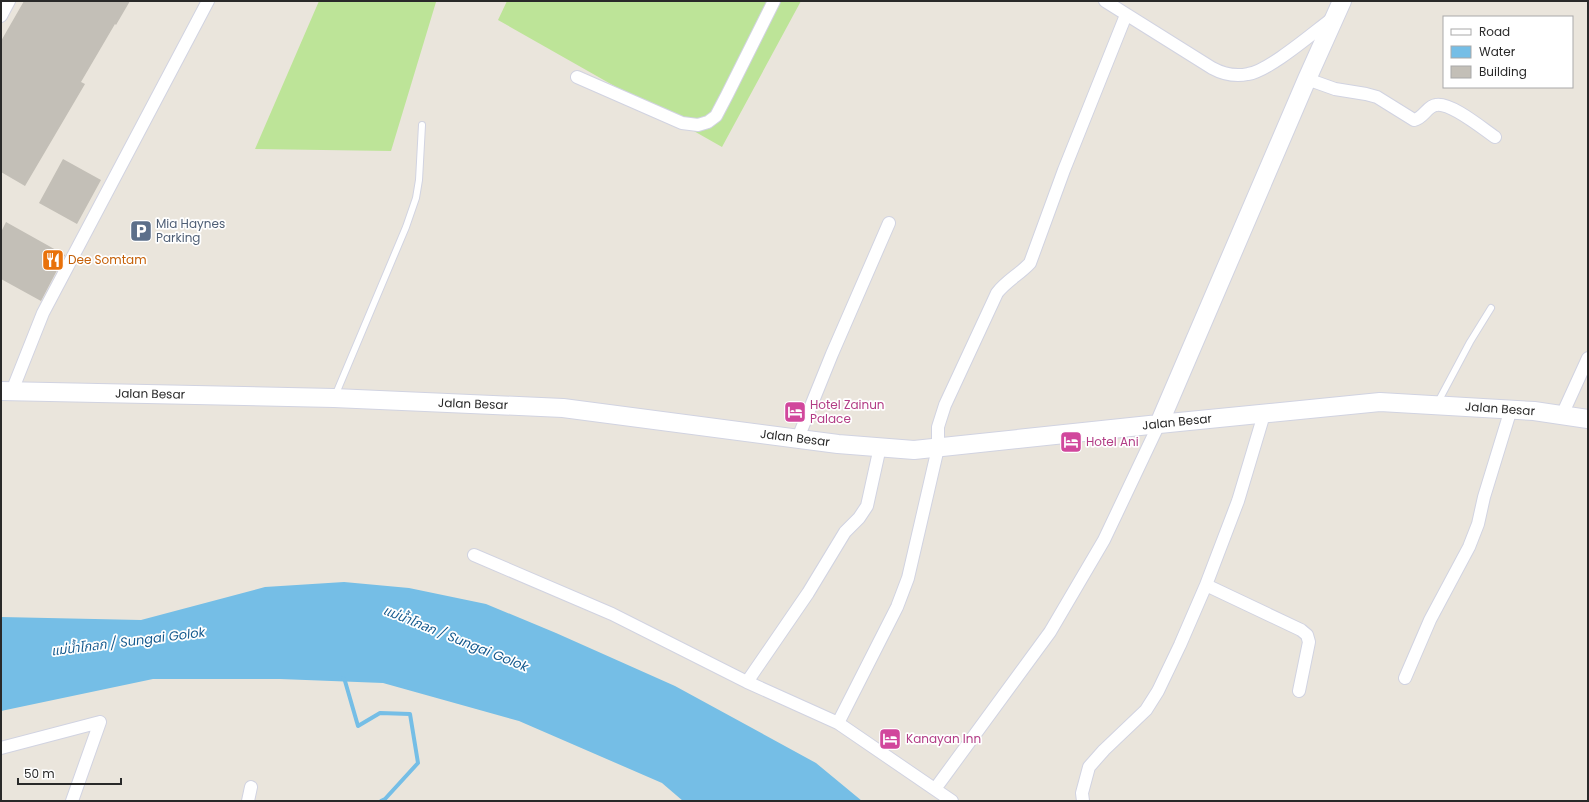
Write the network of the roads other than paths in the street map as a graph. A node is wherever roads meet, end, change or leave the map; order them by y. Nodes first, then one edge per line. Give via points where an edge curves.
1 (9, 1) edge
2 (208, 1) edge
3 (774, 1) edge
4 (1105, 1) edge
5 (1342, 1) edge
6 (1126, 15) junction
7 (1, 16) edge
8 (1334, 18) junction
9 (577, 77) dead end
10 (1306, 79) junction
11 (422, 124) dead end
12 (1495, 137) dead end
13 (888, 223) dead end
14 (1491, 308) dead end
15 (1588, 358) edge
16 (6, 391) edge
17 (334, 398) junction
18 (1437, 406) junction
19 (1511, 410) junction
20 (1263, 414) junction
21 (1562, 415) junction
22 (1588, 419) edge
23 (1159, 424) junction
24 (798, 438) junction
25 (880, 447) junction
26 (938, 448) junction
27 (474, 555) dead end
28 (1206, 585) junction
29 (1405, 678) dead end
30 (747, 682) junction
31 (1299, 690) dead end
32 (838, 723) junction
33 (1, 748) edge
34 (251, 787) dead end
35 (935, 789) junction
36 (72, 801) edge
37 (248, 801) edge
38 (952, 801) edge
39 (1083, 801) edge

1 - 7 street
2 - 16 street via 43,313
3 - 9 street via 716,116 708,122 698,125 682,122
4 - 6 street
5 - 8 main road
6 - 8 street via 1221,73 1236,76 1267,67
6 - 26 street via 1030,263 997,293 945,405 938,427
8 - 10 main road
10 - 12 street via 1335,89 1377,98 1414,120 1433,106 1442,105 1453,109
10 - 23 main road
11 - 17 lane via 416,198
13 - 24 street
14 - 18 lane
15 - 21 street
16 - 17 main road, Jalan Besar
17 - 24 main road, Jalan Besar via 563,408
18 - 19 main road, Jalan Besar
18 - 20 main road, Jalan Besar via 1380,402
19 - 21 main road, Jalan Besar
19 - 29 street via 1469,548 1430,620
20 - 23 main road, Jalan Besar
20 - 28 street via 1238,501
21 - 22 main road, Jalan Besar
23 - 26 main road, Jalan Besar
23 - 35 street via 1104,540 1050,632
24 - 25 main road, Jalan Besar
25 - 26 main road, Jalan Besar via 914,450
25 - 30 street via 867,506 845,532 808,593
26 - 32 street via 908,578
27 - 30 street via 612,614
28 - 31 street via 1307,635 1309,642
28 - 39 street via 1158,691 1146,710 1089,767 1082,793
30 - 32 street
32 - 35 street
33 - 36 street via 100,722
34 - 37 street
35 - 38 street

